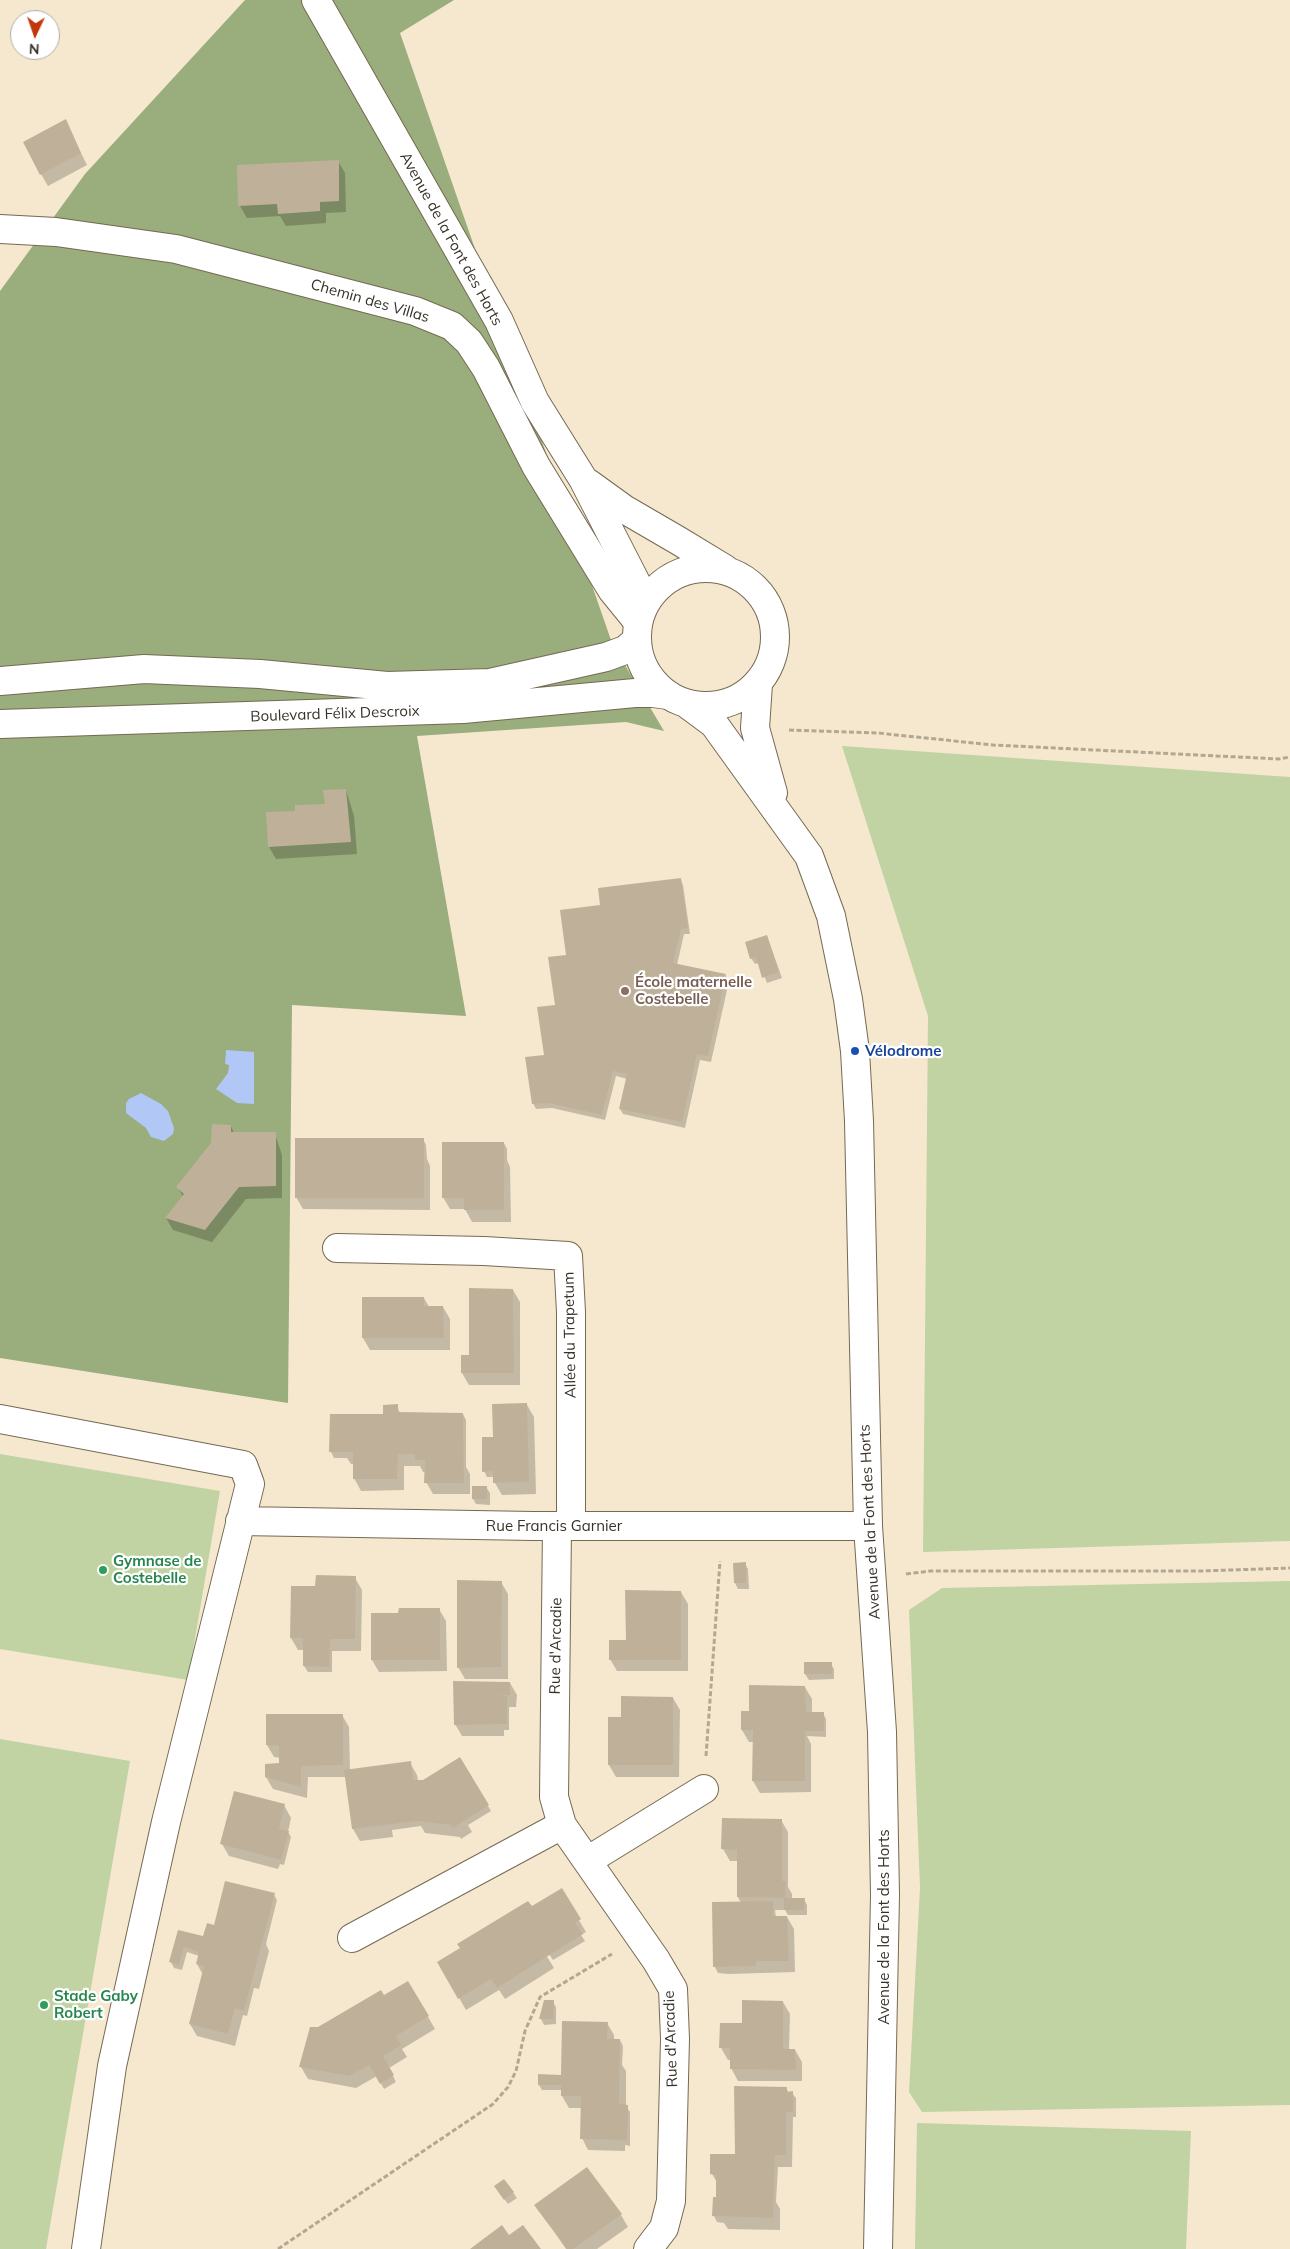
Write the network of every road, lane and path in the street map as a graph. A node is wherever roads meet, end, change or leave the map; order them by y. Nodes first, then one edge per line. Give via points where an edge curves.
1 (321, 2) edge
2 (0, 229) edge
3 (583, 479) junction
4 (726, 570) junction
5 (640, 621) junction
6 (0, 681) edge
7 (758, 684) junction
8 (677, 700) junction
9 (0, 724) edge
10 (755, 728) junction
11 (1290, 757) edge
12 (778, 811) junction
13 (337, 1248) dead end
14 (0, 1419) edge
15 (240, 1521) junction
16 (564, 1526) junction
17 (868, 1526) junction
18 (720, 1559) dead end
19 (1290, 1568) edge
20 (871, 1578) junction
21 (704, 1789) joint
22 (562, 1825) junction
23 (587, 1862) junction
24 (352, 1938) dead end
25 (640, 1938) junction
26 (86, 2249) edge
27 (278, 2249) edge
28 (648, 2249) edge
29 (878, 2249) edge

1 - 3 street, Avenue de la Font des Horts via 499,321 535,402
2 - 5 street, Chemin des Villas via 56,232 176,249 415,311 452,326 469,342 486,368 536,466 612,590
3 - 4 street, Avenue de la Font des Horts via 624,509
3 - 5 street, Avenue de la Font des Horts
4 - 5 street via 695,569 667,580
4 - 7 street via 759,592 774,622 776,648 769,668
5 - 6 street, Boulevard Félix Descroix via 625,650 490,683 387,686 260,674 144,669
5 - 8 street via 642,665 649,677
7 - 8 street via 740,698 717,706
7 - 10 street, Avenue de la Font des Horts
8 - 9 street, Boulevard Félix Descroix via 653,692 462,709
8 - 12 street, Avenue de la Font des Horts via 714,724
10 - 11 path via 878,733 993,745
10 - 12 street, Avenue de la Font des Horts
12 - 17 street, Avenue de la Font des Horts via 809,856 831,916 850,1008 859,1121
13 - 16 street, Allée du Trapetum via 568,1256 571,1312
14 - 15 street via 243,1465 250,1484
15 - 16 street, Rue Francis Garnier
15 - 26 street via 166,1822 112,2066
16 - 17 street, Rue Francis Garnier
16 - 22 street, Rue d'Arcadie via 554,1797
17 - 20 street, Avenue de la Font des Horts
18 - 21 path
19 - 20 path via 930,1571
20 - 29 street, Avenue de la Font des Horts via 882,1732 886,1895
21 - 23 street
22 - 23 street, Rue d'Arcadie
22 - 24 street
23 - 25 street, Rue d'Arcadie
25 - 27 path via 540,1996 525,2031 516,2071 508,2087 492,2104
25 - 28 street, Rue d'Arcadie via 672,1989 675,2038 671,2201 664,2228

